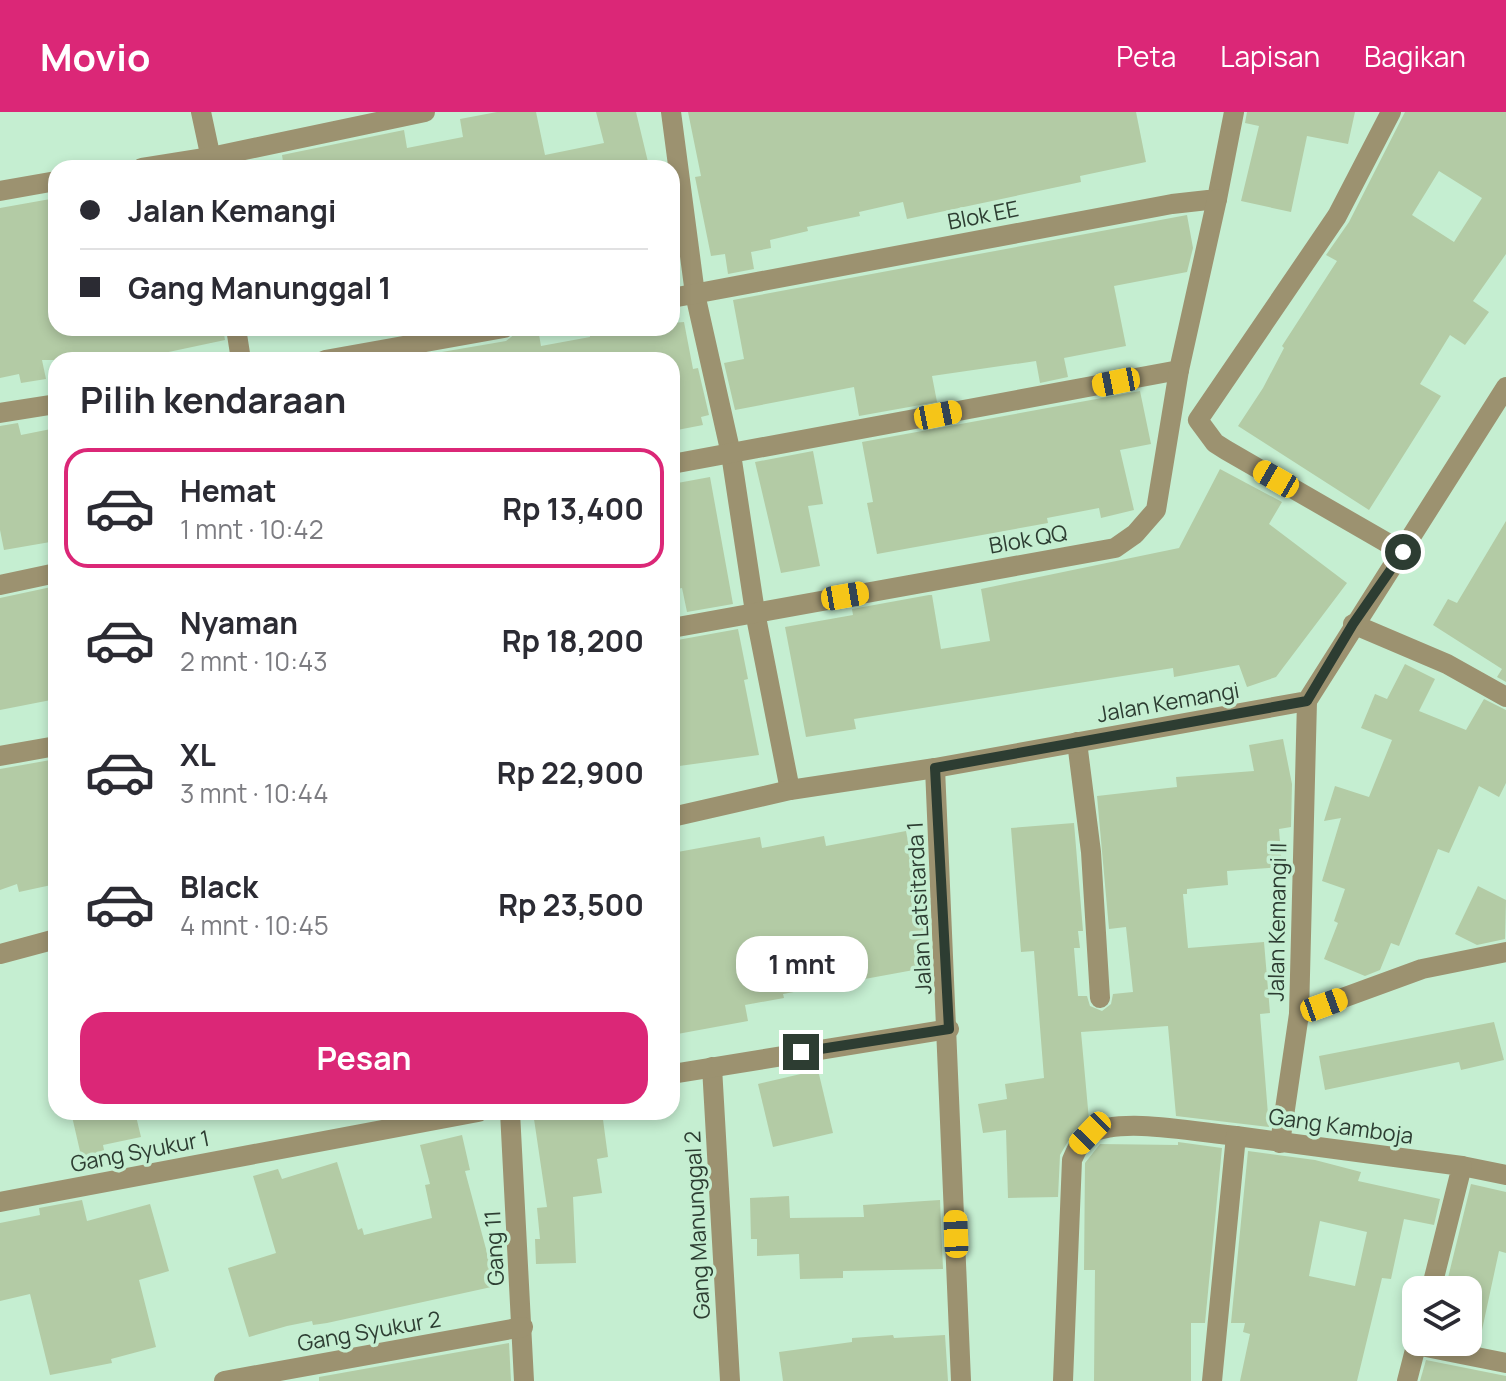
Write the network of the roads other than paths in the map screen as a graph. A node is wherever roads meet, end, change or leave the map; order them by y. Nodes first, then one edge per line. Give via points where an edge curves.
1 (201, 112) edge
2 (425, 112) edge
3 (671, 112) edge
4 (1234, 112) edge
5 (1391, 112) edge
6 (211, 160) edge
7 (225, 160) edge
8 (677, 160) edge
9 (680, 180) edge
10 (48, 182) edge
11 (0, 191) edge
12 (1217, 199) junction
13 (695, 294) junction
14 (680, 297) edge
15 (459, 336) edge
16 (370, 352) edge
17 (1179, 370) junction
18 (1506, 387) edge
19 (48, 405) edge
20 (0, 413) edge
21 (1198, 420) junction
22 (731, 454) junction
23 (680, 463) edge
24 (1403, 552) junction
25 (48, 575) edge
26 (0, 585) edge
27 (755, 612) junction
28 (1353, 624) junction
29 (680, 626) edge
30 (1506, 697) edge
31 (1307, 701) junction
32 (1077, 742) junction
33 (48, 747) edge
34 (0, 756) edge
35 (935, 768) junction
36 (790, 790) junction
37 (680, 815) edge
38 (48, 941) edge
39 (1506, 952) edge
40 (0, 954) edge
41 (1100, 998) dead end
42 (1299, 1014) junction
43 (949, 1029) junction
44 (712, 1067) junction
45 (680, 1073) edge
46 (436, 1120) edge
47 (510, 1120) edge
48 (1236, 1136) junction
49 (1280, 1143) junction
50 (1462, 1166) junction
51 (1506, 1175) edge
52 (0, 1202) edge
53 (1434, 1276) edge
54 (523, 1327) junction
55 (1413, 1356) edge
56 (1473, 1356) edge
57 (1506, 1363) edge
58 (224, 1381) edge
59 (524, 1381) edge
60 (730, 1381) edge
61 (961, 1381) edge
62 (1063, 1381) edge
63 (1212, 1381) edge
64 (1407, 1381) edge

1 - 6 street
2 - 7 street
3 - 8 street
4 - 12 street
5 - 21 street via 1337,216
9 - 13 street
10 - 11 street
12 - 13 street, Blok EE
12 - 17 street, Blok QQ
13 - 14 street, Blok EE
13 - 22 street
15 - 16 street
17 - 21 street
17 - 22 street
17 - 27 street, Blok QQ via 1156,510 1115,548
18 - 24 street
19 - 20 street
21 - 24 street via 1215,443
22 - 23 street
22 - 27 street
24 - 28 street
25 - 26 street
27 - 29 street, Blok QQ
27 - 36 street
28 - 30 street via 1447,664
28 - 31 street
31 - 32 street, Jalan Kemangi
31 - 42 street, Jalan Kemangi II
32 - 35 street, Jalan Kemangi
32 - 41 street via 1091,852
33 - 34 street
35 - 36 street, Jalan Kemangi
35 - 43 street, Jalan Latsitarda 1
36 - 37 street, Jalan Kemangi
38 - 40 street
39 - 42 street via 1422,969
42 - 49 street, Jalan Kemangi II
43 - 44 street
43 - 61 street, Jalan Latsitarda 1
44 - 45 street
44 - 60 street, Gang Manunggal 2
46 - 52 street, Gang Syukur 1
47 - 54 street, Gang 11
48 - 49 street, Gang Kamboja
48 - 62 street via 1125,1126 1090,1133 1078,1146 1072,1160
48 - 63 street, Gang Kamboja
49 - 50 street, Gang Kamboja
50 - 51 street, Gang Kamboja
50 - 53 street
54 - 58 street, Gang Syukur 2
54 - 59 street, Gang 11
55 - 64 street
56 - 57 street

